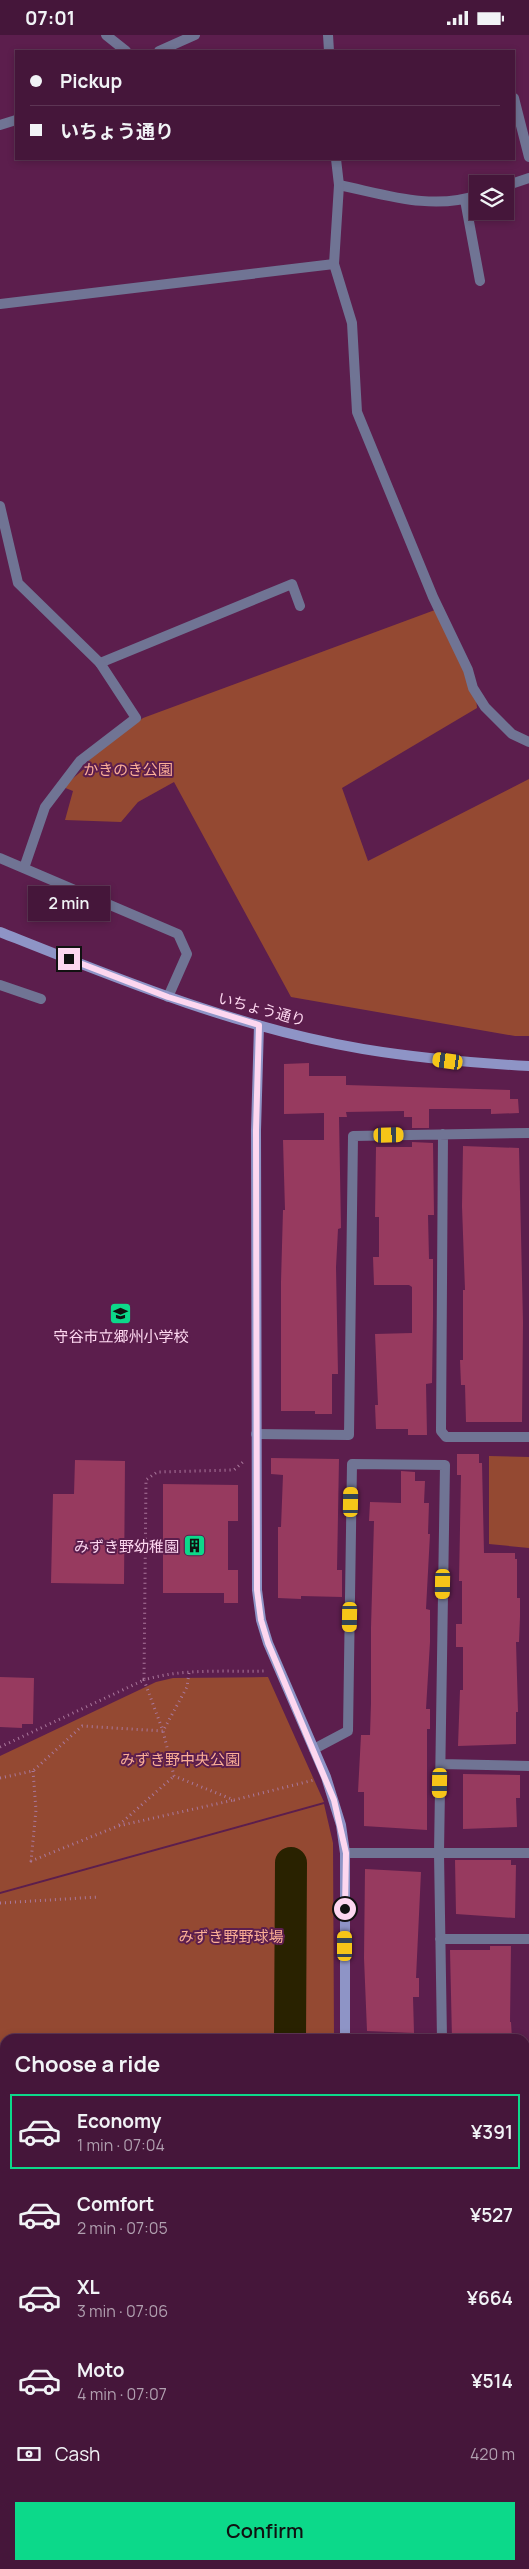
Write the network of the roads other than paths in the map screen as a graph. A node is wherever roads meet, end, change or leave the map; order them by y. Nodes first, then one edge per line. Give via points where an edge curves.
1 (106, 35) edge
2 (195, 35) edge
3 (328, 35) edge
4 (125, 50) edge
5 (161, 50) edge
6 (329, 50) edge
7 (515, 102) edge
8 (15, 120) edge
9 (0, 125) edge
10 (529, 157) edge
11 (336, 160) edge
12 (529, 177) edge
13 (514, 183) edge
14 (339, 185) junction
15 (469, 198) edge
16 (464, 200) junction
17 (334, 264) junction
18 (480, 281) dead end
19 (0, 304) edge
20 (0, 506) edge
21 (300, 606) dead end
22 (100, 663) junction
23 (529, 742) edge
24 (0, 858) edge
25 (24, 868) junction
26 (0, 932) edge
27 (0, 985) edge
28 (168, 997) junction
29 (41, 999) dead end
30 (259, 1025) junction
31 (529, 1066) edge
32 (529, 1133) edge
33 (443, 1134) junction
34 (256, 1434) junction
35 (529, 1437) edge
36 (314, 1749) junction
37 (440, 1764) junction
38 (529, 1766) edge
39 (346, 1853) junction
40 (439, 1853) junction
41 (529, 1853) edge
42 (440, 1939) junction
43 (529, 1939) edge
44 (345, 2034) edge
45 (442, 2034) edge

1 - 4 street
2 - 5 street
3 - 6 street
7 - 10 street
8 - 9 street
11 - 14 street
12 - 13 street
14 - 16 street via 431,203
14 - 17 street
15 - 16 street
16 - 18 street
17 - 19 street
17 - 23 street via 352,323 356,412 473,688 485,707 512,735
20 - 22 street via 18,583
21 - 22 street via 292,584
22 - 25 street via 136,718 80,761 45,807
24 - 25 street
25 - 28 street via 178,934 187,954
26 - 28 street, いちょう通り
27 - 29 street
28 - 30 street, いちょう通り
30 - 31 street, いちょう通り via 362,1049 448,1061
30 - 34 street
32 - 33 street
33 - 34 street via 354,1136 350,1435
33 - 35 street via 441,1431 446,1437
34 - 36 street via 257,1590 261,1620 279,1671
36 - 37 street via 348,1731 352,1464 445,1465
36 - 39 street via 341,1825
37 - 38 street
37 - 40 street
39 - 40 street
39 - 44 street
40 - 41 street
40 - 42 street
42 - 43 street
42 - 45 street

